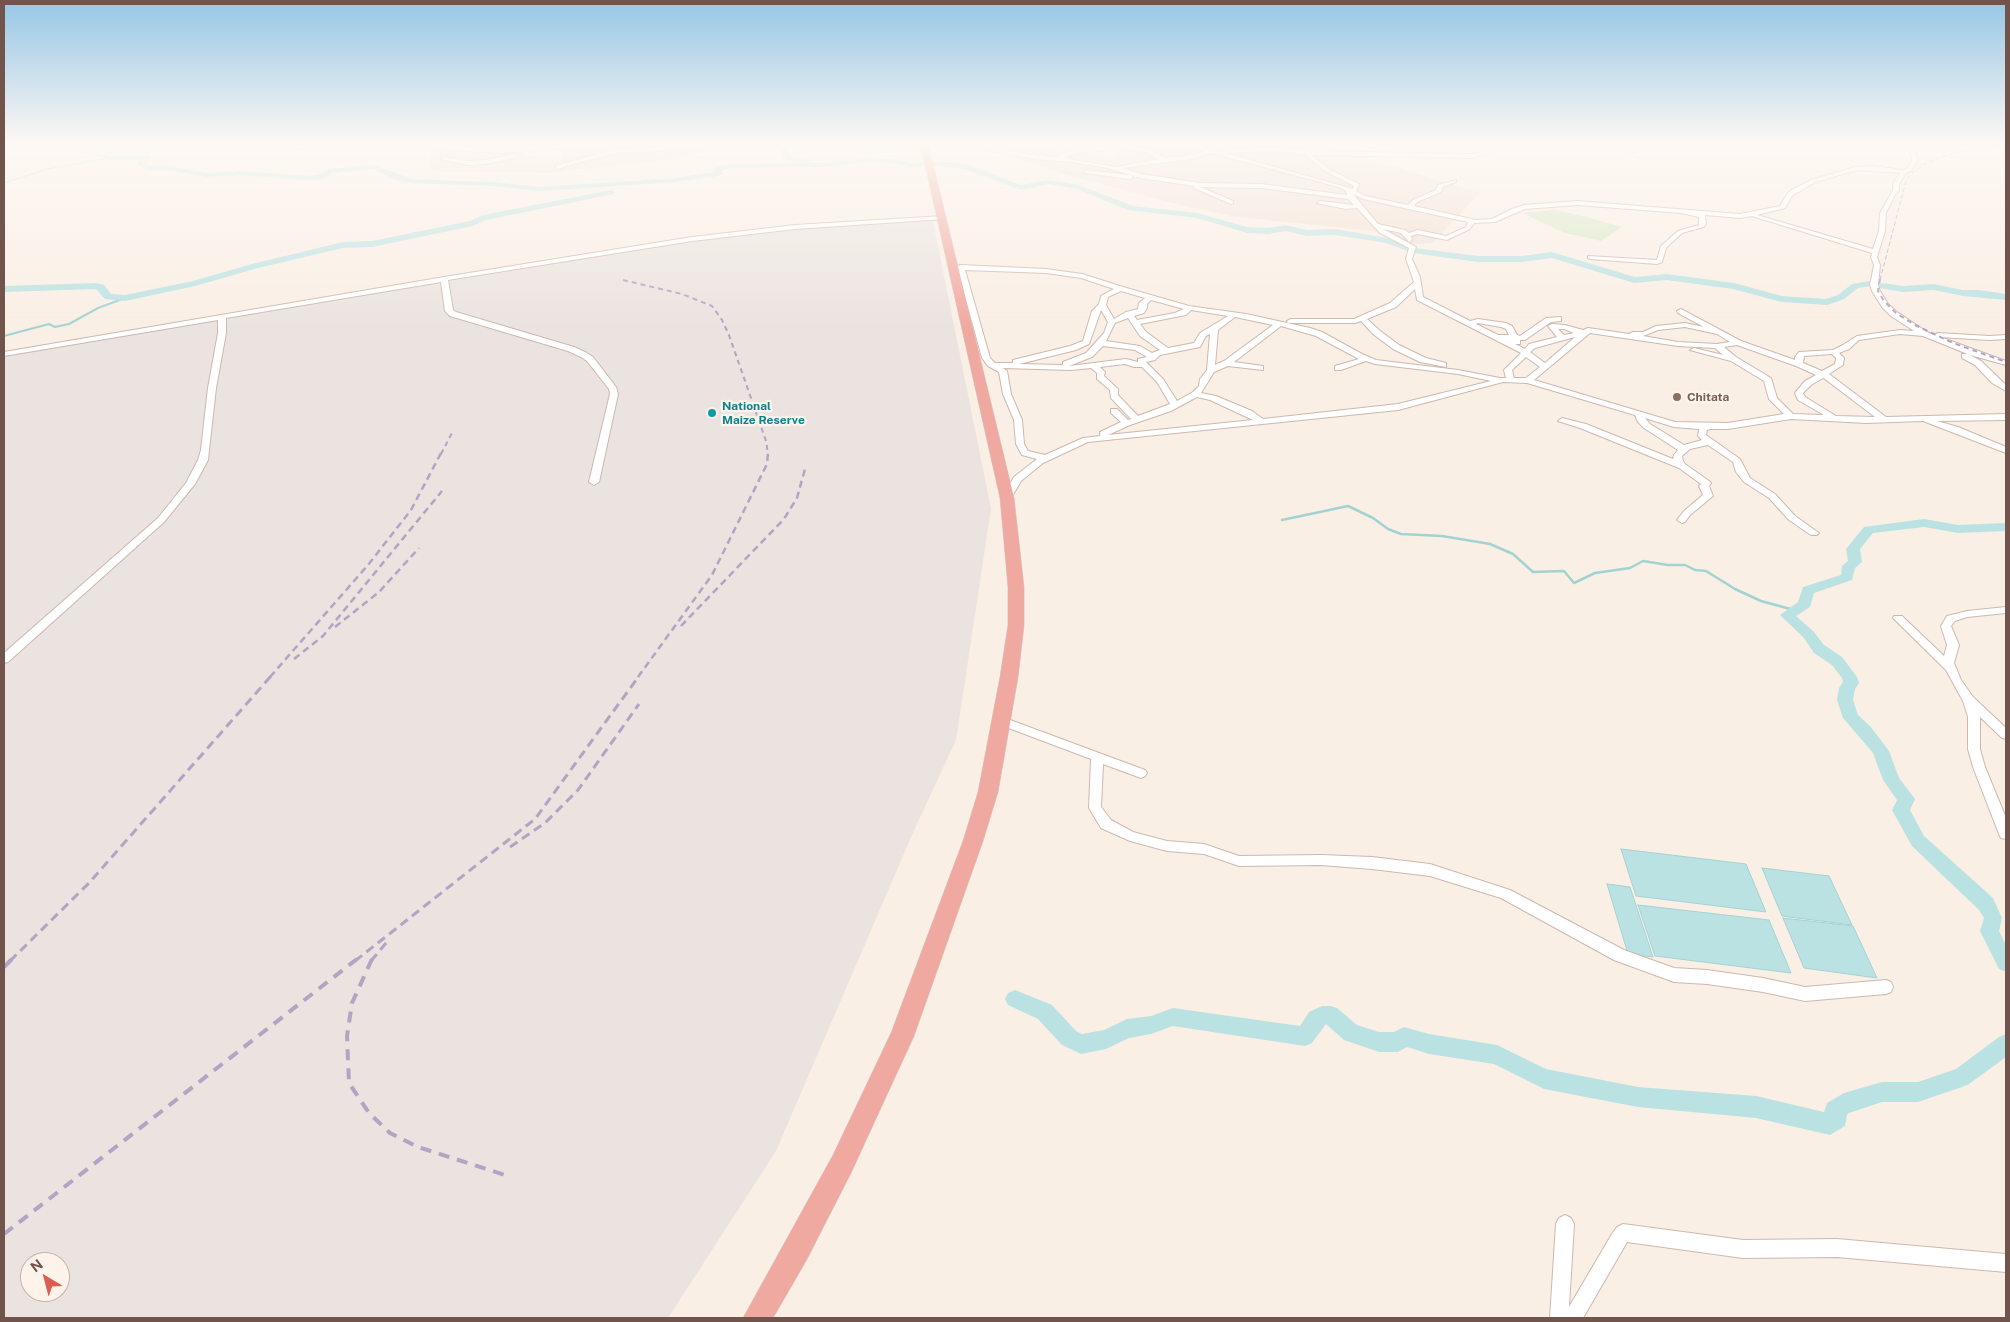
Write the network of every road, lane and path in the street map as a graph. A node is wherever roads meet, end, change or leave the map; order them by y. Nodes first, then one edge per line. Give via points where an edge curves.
1 (940, 205) edge
2 (1331, 205) edge
3 (1395, 205) edge
4 (1412, 205) edge
5 (1555, 205) edge
6 (1597, 205) edge
7 (1784, 205) edge
8 (1887, 205) edge
9 (1359, 206) joint
10 (1409, 208) junction
11 (1697, 213) junction
12 (1748, 215) junction
13 (943, 218) junction
14 (1472, 221) junction
15 (1378, 226) junction
16 (1408, 234) junction
17 (1410, 245) junction
18 (1875, 252) junction
19 (1590, 257) dead end
20 (958, 268) junction
21 (444, 279) junction
22 (1417, 283) junction
23 (1120, 289) junction
24 (1150, 297) junction
25 (1102, 305) junction
26 (1189, 308) junction
27 (1681, 311) dead end
28 (1129, 314) junction
29 (1233, 314) junction
30 (222, 317) junction
31 (1362, 318) junction
32 (1558, 319) dead end
33 (1112, 322) junction
34 (1134, 323) junction
35 (1471, 323) junction
36 (1281, 324) junction
37 (1543, 324) junction
38 (1552, 326) junction
39 (1214, 329) junction
40 (1717, 332) junction
41 (1528, 333) junction
42 (1924, 334) junction
43 (1580, 335) junction
44 (1613, 335) junction
45 (1936, 335) junction
46 (1496, 337) junction
47 (1562, 337) junction
48 (2006, 337) edge
49 (1514, 338) junction
50 (1547, 341) junction
51 (1658, 342) junction
52 (1101, 343) junction
53 (1738, 343) junction
54 (1717, 346) junction
55 (1522, 351) junction
56 (1167, 352) junction
57 (1834, 352) junction
58 (4, 354) edge
59 (1561, 354) junction
60 (1154, 356) junction
61 (1366, 360) junction
62 (1733, 360) junction
63 (2006, 361) edge
64 (983, 362) junction
65 (1227, 363) junction
66 (1144, 364) junction
67 (1799, 364) junction
68 (1093, 365) junction
69 (1000, 366) junction
70 (1058, 367) junction
71 (1546, 367) junction
72 (1071, 368) junction
73 (1260, 368) dead end
74 (1338, 368) dead end
75 (1211, 370) junction
76 (1458, 372) junction
77 (1824, 375) junction
78 (1076, 376) dead end
79 (1507, 380) junction
80 (1528, 380) junction
81 (2006, 389) edge
82 (1196, 394) junction
83 (1175, 405) junction
84 (1114, 410) dead end
85 (1639, 414) junction
86 (1791, 416) junction
87 (2006, 417) edge
88 (1914, 418) junction
89 (1994, 418) junction
90 (1836, 419) junction
91 (1883, 419) junction
92 (1136, 420) junction
93 (1261, 421) junction
94 (1562, 421) dead end
95 (2006, 422) edge
96 (1127, 423) junction
97 (1709, 426) junction
98 (1097, 438) junction
99 (1708, 442) junction
100 (1683, 449) junction
101 (2006, 450) edge
102 (1045, 458) junction
103 (1682, 466) junction
104 (594, 482) dead end
105 (1007, 498) junction
106 (1682, 520) dead end
107 (1814, 533) dead end
108 (2006, 610) edge
109 (1898, 618) dead end
110 (4, 646) edge
111 (17, 647) junction
112 (4, 659) edge
113 (1950, 668) junction
114 (1969, 700) junction
115 (1002, 721) junction
116 (2006, 735) edge
117 (1097, 757) junction
118 (1141, 773) dead end
119 (2006, 834) edge
120 (1886, 988) dead end
121 (1564, 1224) dead end
122 (2006, 1264) edge
123 (757, 1318) edge
124 (1559, 1318) edge
125 (1572, 1318) edge

1 - 13 highway
2 - 9 street
3 - 10 street
4 - 10 street
5 - 14 street via 1524,207 1493,221
6 - 11 street
7 - 12 street
8 - 18 street
9 - 15 street
10 - 14 street
11 - 12 street
11 - 19 street via 1702,216 1703,224 1678,233 1661,248 1660,261
12 - 18 street
13 - 20 highway
13 - 21 street via 730,234
14 - 16 street via 1468,228 1446,238 1418,232
15 - 16 street
15 - 17 street via 1390,237
16 - 17 street
17 - 22 street via 1413,247 1409,258
18 - 42 street via 1874,285 1879,297 1894,314
20 - 23 street via 1070,274
20 - 64 highway
21 - 30 street
21 - 104 street via 449,311 453,314 571,349 590,360 610,385 614,394
22 - 31 street via 1393,305
22 - 35 street via 1420,298
23 - 24 street
23 - 25 street via 1106,296
24 - 26 street
24 - 28 street via 1143,302 1141,311
25 - 33 street
25 - 69 street via 1096,311 1088,338 1080,345
26 - 29 street
26 - 34 street via 1175,316
27 - 40 street
28 - 33 street
28 - 34 street
29 - 36 street
29 - 39 street
30 - 58 street
30 - 111 street via 205,450 194,478 161,520
31 - 36 street via 1350,322 1294,321
31 - 76 street via 1396,347
32 - 37 street
33 - 52 street
34 - 56 street
35 - 46 street
35 - 49 street via 1503,325 1509,328
36 - 61 street via 1319,334
36 - 65 street
37 - 38 street
37 - 41 street
38 - 43 street via 1565,327
38 - 47 street
39 - 56 street via 1203,335 1197,345
39 - 75 street
40 - 44 street via 1685,325 1656,328 1644,334
40 - 53 street
41 - 49 street via 1522,338
41 - 50 street
42 - 45 street
42 - 57 street via 1900,332 1857,338
42 - 63 street via 1973,353
42 - 81 street via 1941,346 1973,359
43 - 44 street via 1589,330
43 - 47 street
43 - 59 street
44 - 51 street
45 - 48 street
45 - 63 street
46 - 49 street
46 - 55 street
47 - 50 street
49 - 55 street
50 - 55 street
50 - 59 street
51 - 54 street
51 - 62 street
52 - 60 street via 1137,348
52 - 70 street via 1089,355
53 - 54 street
53 - 67 street
54 - 62 street
55 - 71 street
55 - 79 street via 1508,370
56 - 60 street
57 - 67 street via 1802,354 1798,357
57 - 77 street via 1840,358 1839,365
59 - 71 street
60 - 66 street via 1142,362
61 - 74 street
61 - 76 street
62 - 86 street via 1768,380 1773,399
64 - 69 street
64 - 102 street via 1003,372 1007,394 1018,420 1020,444 1026,453
64 - 105 highway
65 - 73 street
65 - 75 street
66 - 68 street via 1134,365 1126,361
66 - 83 street via 1160,381
67 - 77 street
68 - 72 street
68 - 92 street via 1101,372 1100,377 1114,389 1114,396
69 - 70 street
70 - 72 street
71 - 80 street
72 - 78 street
75 - 82 street
76 - 79 street
77 - 90 street via 1808,383 1799,393 1801,398
77 - 91 street
79 - 80 street
79 - 93 street via 1398,407
80 - 85 street
82 - 83 street
82 - 93 street via 1214,398
83 - 92 street
84 - 96 street
85 - 97 street via 1674,424
85 - 100 street via 1647,426
86 - 90 street
86 - 97 street
87 - 89 street
88 - 89 street
88 - 91 street
88 - 101 street via 1954,429
89 - 95 street
90 - 91 street
92 - 96 street
93 - 98 street
94 - 103 street via 1583,426
96 - 98 street
97 - 99 street via 1701,433
98 - 102 street
99 - 100 street
99 - 107 street via 1737,461 1748,480 1772,496 1792,518
100 - 103 street via 1678,454
102 - 105 street via 1017,479
103 - 106 street via 1706,483 1708,496
105 - 115 highway via 1016,587 1016,625
108 - 113 street via 1967,614 1948,621 1946,626 1953,644 1948,659
109 - 113 street
110 - 111 street
111 - 112 street
113 - 114 street
114 - 116 street
114 - 119 street via 1974,717 1974,749
115 - 117 street
115 - 123 highway via 988,792 902,1036 842,1164
117 - 118 street
117 - 120 street via 1095,808 1106,824 1130,836 1167,846 1204,849 1239,861 1321,860 1430,870 1505,894 1619,955 1674,975 1716,978 1805,994
121 - 124 street
122 - 125 street via 1836,1248 1743,1249 1623,1233

